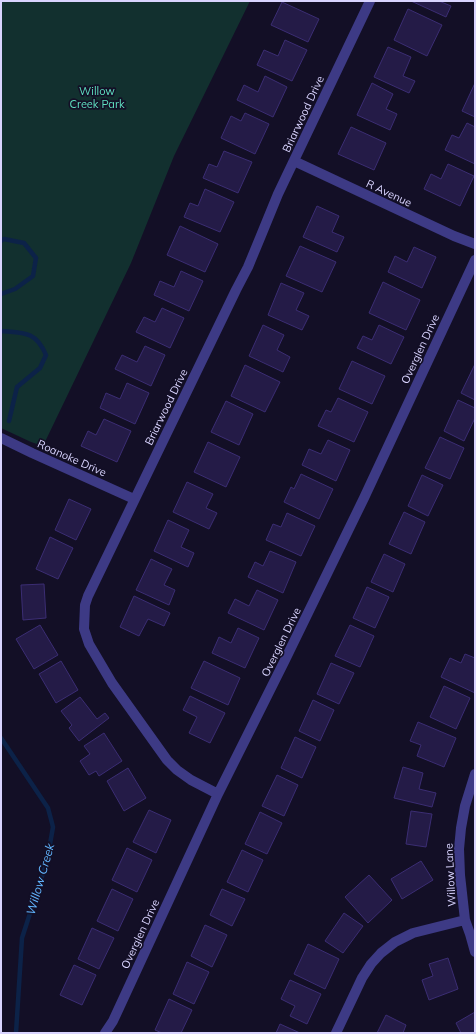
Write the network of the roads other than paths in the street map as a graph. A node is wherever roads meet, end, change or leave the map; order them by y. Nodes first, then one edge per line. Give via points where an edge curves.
1 (370, 1) edge
2 (294, 161) junction
3 (475, 244) edge
4 (475, 260) edge
5 (1, 438) edge
6 (134, 499) junction
7 (475, 774) edge
8 (218, 794) junction
9 (465, 920) junction
10 (475, 952) edge
11 (106, 1033) edge
12 (336, 1033) edge

1 - 2 street, Briarwood Drive
2 - 3 street, R Avenue
2 - 6 street, Briarwood Drive via 248,267
4 - 8 street, Overglen Drive via 364,498
5 - 6 street, Roanoke Drive
6 - 8 street, Briarwood Drive via 88,596 84,629 89,644 112,683 167,760 192,780
7 - 9 street, Willow Lane via 465,806 459,849
8 - 11 street, Overglen Drive
9 - 10 street, Willow Lane
9 - 12 street via 413,933 381,953 362,978

